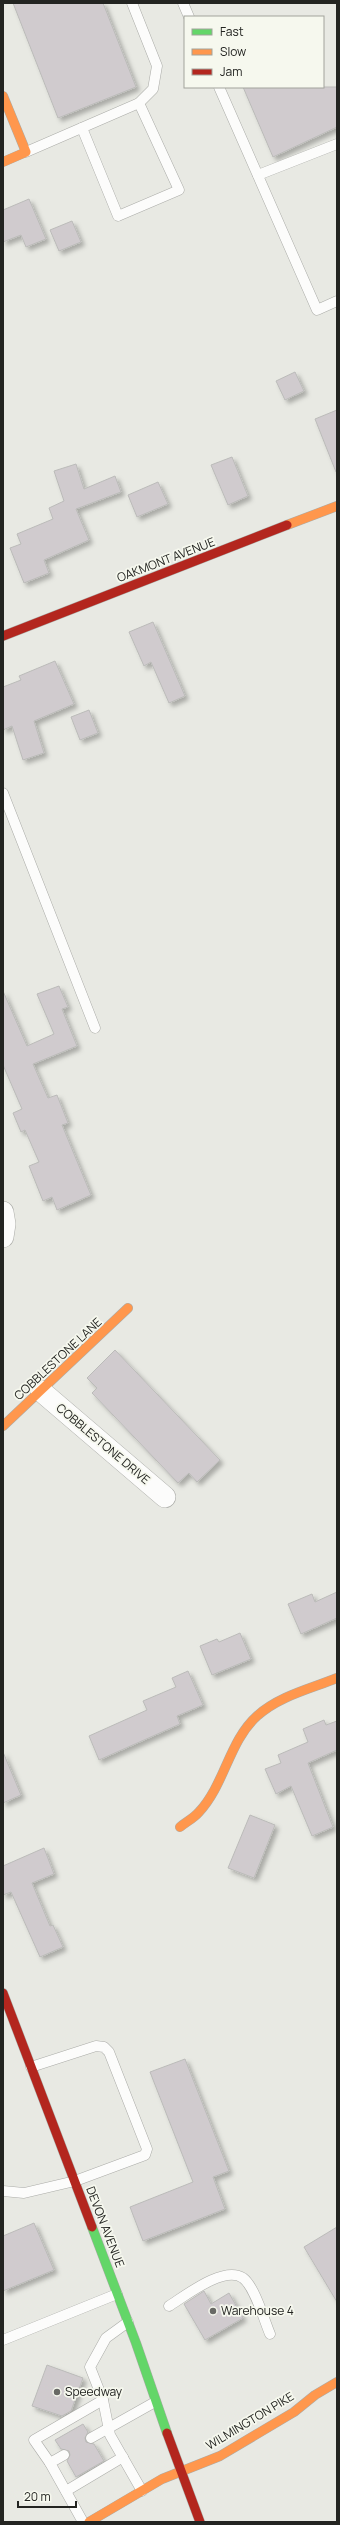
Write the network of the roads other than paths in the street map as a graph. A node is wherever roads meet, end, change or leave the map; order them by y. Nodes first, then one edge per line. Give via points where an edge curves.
1 (132, 3) edge
2 (183, 3) edge
3 (189, 16) edge
4 (219, 88) edge
5 (3, 96) edge
6 (139, 103) junction
7 (82, 128) junction
8 (337, 144) edge
9 (26, 152) junction
10 (3, 162) edge
11 (258, 176) junction
12 (337, 301) edge
13 (337, 506) edge
14 (3, 636) edge
15 (3, 793) edge
16 (95, 1028) dead end
17 (3, 1212) edge
18 (3, 1237) edge
19 (128, 1308) dead end
20 (41, 1391) junction
21 (3, 1426) edge
22 (165, 1497) dead end
23 (337, 1678) edge
24 (180, 1827) dead end
25 (4, 2000) edge
26 (31, 2067) junction
27 (75, 2181) junction
28 (3, 2191) edge
29 (117, 2294) junction
30 (169, 2306) dead end
31 (128, 2322) junction
32 (270, 2334) dead end
33 (3, 2340) edge
34 (337, 2382) edge
35 (103, 2400) junction
36 (155, 2402) junction
37 (107, 2427) junction
38 (91, 2438) dead end
39 (64, 2455) dead end
40 (122, 2457) junction
41 (50, 2463) junction
42 (181, 2471) junction
43 (66, 2491) junction
44 (142, 2491) junction
45 (83, 2522) edge
46 (88, 2522) edge
47 (200, 2522) edge

1 - 6 lane via 157,66 153,88
2 - 3 lane
4 - 11 lane
5 - 9 street
6 - 7 lane
6 - 7 lane via 179,190 118,216
7 - 9 lane
8 - 11 lane
9 - 10 street
11 - 12 lane via 317,310
13 - 14 street, OAKMONT AVENUE
15 - 16 lane
17 - 18 street
19 - 20 street, COBBLESTONE LANE
20 - 21 street, COBBLESTONE LANE
20 - 22 street, COBBLESTONE DRIVE
23 - 24 street via 277,1702 258,1716 244,1732 215,1790 200,1812
25 - 26 street, DEVON AVENUE
26 - 27 street, DEVON AVENUE
26 - 27 lane via 96,2046 104,2047 109,2052 147,2149 145,2155
27 - 28 lane via 24,2193
27 - 29 street, DEVON AVENUE
29 - 31 street, DEVON AVENUE
29 - 33 lane
30 - 32 lane via 218,2276 232,2274 243,2278 252,2291
31 - 35 lane via 106,2338 90,2367
31 - 36 street, DEVON AVENUE
34 - 42 street, WILMINGTON PIKE via 294,2412 220,2456
35 - 37 lane
35 - 41 lane via 34,2440
36 - 37 lane
36 - 42 street, DEVON AVENUE
37 - 38 lane
37 - 40 lane
39 - 41 lane
40 - 43 lane
40 - 44 lane
41 - 43 lane
42 - 44 street, WILMINGTON PIKE
42 - 47 street, DEVON AVENUE
43 - 45 lane
44 - 46 street, WILMINGTON PIKE

